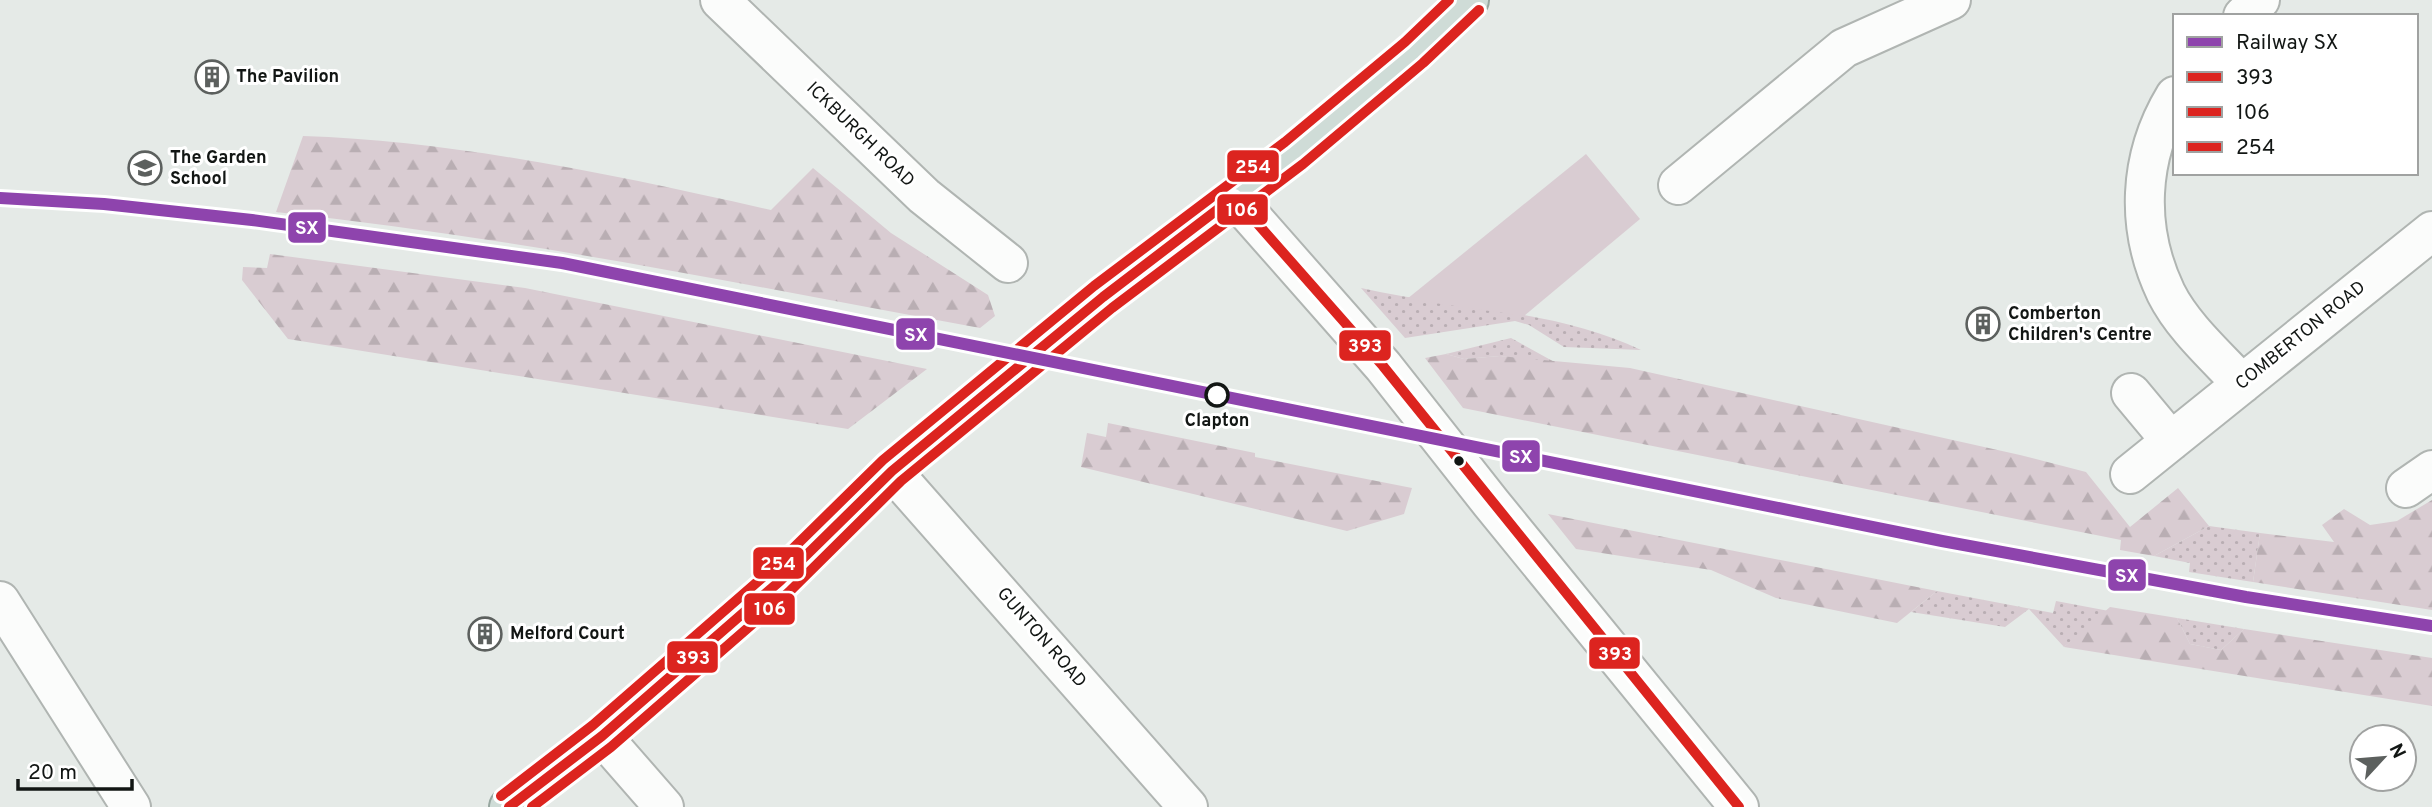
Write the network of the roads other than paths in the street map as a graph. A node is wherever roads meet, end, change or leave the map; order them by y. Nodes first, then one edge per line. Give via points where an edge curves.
1 (720, 0) edge
2 (1469, 0) edge
3 (1951, 0) edge
4 (2260, 0) edge
5 (2245, 14) edge
6 (2173, 99) edge
7 (1678, 185) dead end
8 (1234, 197) junction
9 (2432, 231) edge
10 (1007, 263) dead end
11 (2242, 384) junction
12 (2131, 393) dead end
13 (2171, 441) junction
14 (892, 471) junction
15 (2130, 474) dead end
16 (0, 601) edge
17 (603, 736) junction
18 (131, 807) edge
19 (509, 807) edge
20 (664, 807) edge
21 (1188, 807) edge
22 (1739, 807) edge

1 - 10 street, ICKBURGH ROAD via 924,196
2 - 8 highway via 1294,153
3 - 7 street via 1844,48
4 - 5 street
6 - 11 street via 2159,123 2148,161 2143,205 2152,254 2166,294 2190,328
8 - 14 highway via 1048,341
8 - 22 street via 1333,306
9 - 11 street, COMBERTON ROAD
11 - 13 street, COMBERTON ROAD
12 - 13 street
13 - 15 street, COMBERTON ROAD
14 - 17 highway via 780,581
14 - 21 street, GUNTON ROAD
16 - 18 street
17 - 19 highway
17 - 20 street

